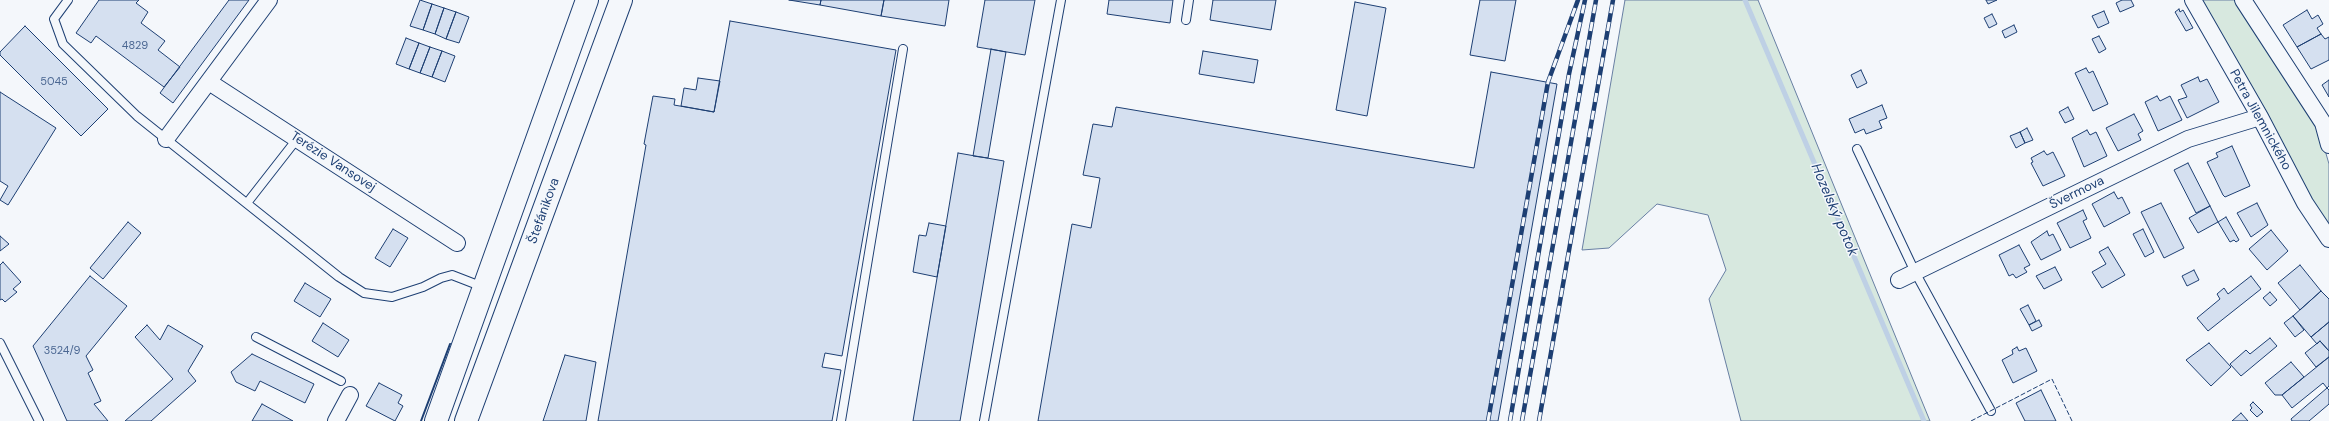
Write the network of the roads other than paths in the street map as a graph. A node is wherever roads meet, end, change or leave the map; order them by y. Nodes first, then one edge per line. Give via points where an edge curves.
1 (68, 0) edge
2 (269, 0) edge
3 (587, 0) edge
4 (621, 0) edge
5 (1061, 0) edge
6 (1189, 0) edge
7 (2193, 0) edge
8 (2243, 0) edge
9 (1186, 20) dead end
10 (903, 49) dead end
11 (209, 82) junction
12 (2260, 117) junction
13 (166, 139) junction
14 (297, 139) junction
15 (2329, 145) edge
16 (1857, 149) dead end
17 (247, 203) junction
18 (2329, 239) edge
19 (457, 242) dead end
20 (1915, 272) junction
21 (1898, 280) dead end
22 (485, 287) junction
23 (256, 337) dead end
24 (0, 343) edge
25 (341, 380) dead end
26 (350, 395) dead end
27 (1991, 411) dead end
28 (39, 421) edge
29 (336, 421) edge
30 (436, 421) edge
31 (466, 421) edge
32 (841, 421) edge
33 (984, 421) edge

1 - 13 lane via 54,19 63,44 137,116
2 - 11 street
3 - 22 main road
4 - 31 main road, Štefánikova
5 - 33 lane
6 - 9 lane
7 - 12 street, Petra Jilemnického
8 - 15 street via 2323,123
10 - 32 lane
11 - 13 street
11 - 14 street, Terézie Vansovej
12 - 18 street, Petra Jilemnického via 2305,203
12 - 20 street, Švermova via 2188,140
13 - 17 lane
14 - 17 lane
14 - 19 street, Terézie Vansovej
16 - 20 lane
17 - 22 lane via 339,277 364,293 392,297 423,288 452,275
20 - 21 street, Švermova
20 - 27 lane
22 - 30 main road
23 - 25 lane
24 - 28 lane
26 - 29 street

